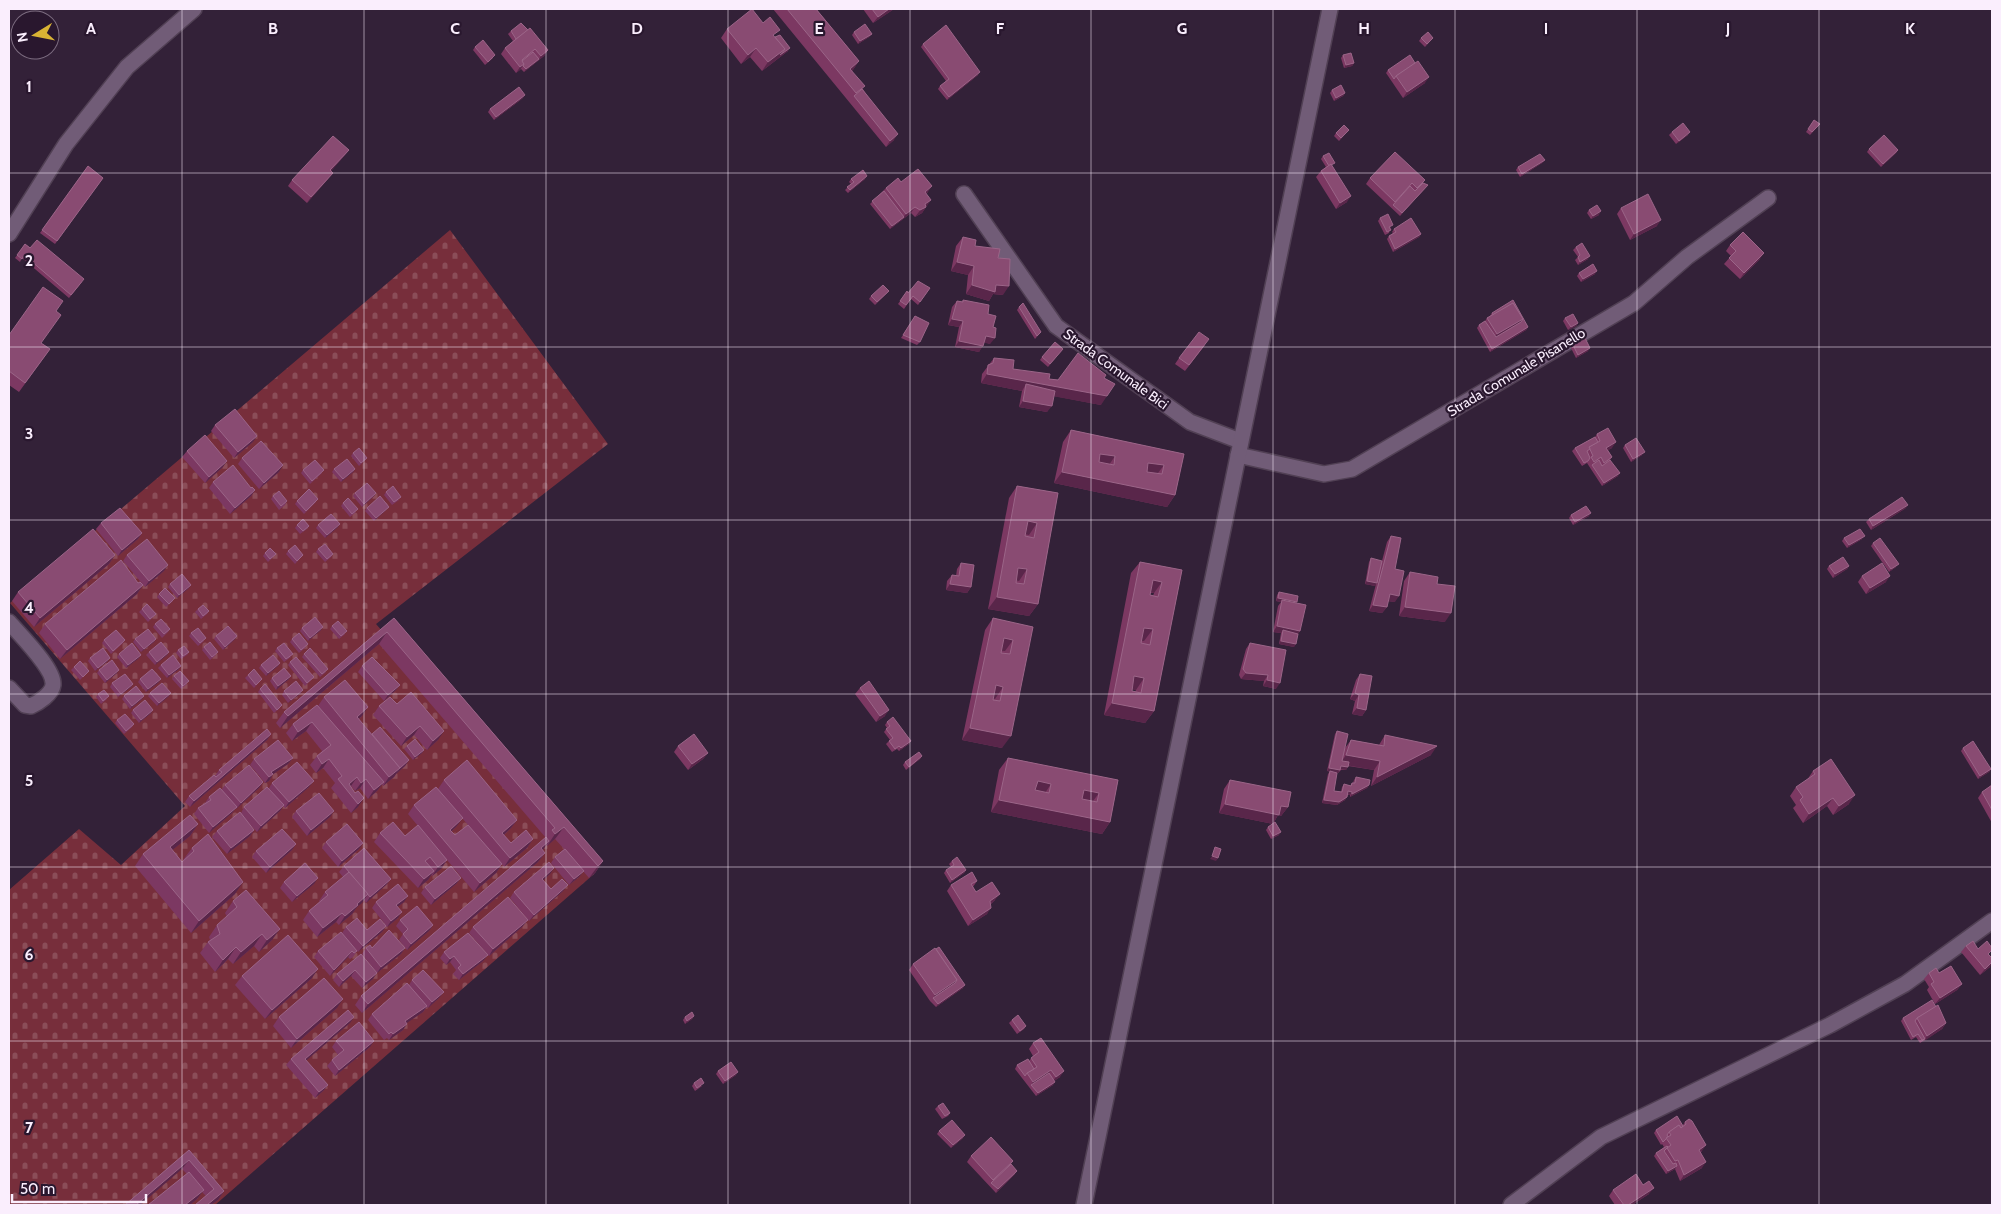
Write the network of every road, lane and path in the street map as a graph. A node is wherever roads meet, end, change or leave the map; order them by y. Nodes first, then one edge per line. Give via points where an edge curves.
1 (194, 9) edge
2 (1330, 9) edge
3 (964, 194) dead end
4 (1768, 198) dead end
5 (9, 234) edge
6 (1239, 448) junction
7 (9, 622) edge
8 (9, 688) edge
9 (1992, 921) edge
10 (1084, 1205) edge
11 (1511, 1205) edge

1 - 5 street via 127,67 66,144
2 - 6 street
3 - 6 street, Strada Comunale Bici via 1056,326 1190,422
4 - 6 street, Strada Comunale Pisanello via 1687,257 1634,303 1352,469 1324,474
6 - 10 street
7 - 8 street via 50,672 53,686 31,706 25,705
9 - 11 street via 1905,984 1830,1025 1601,1137

